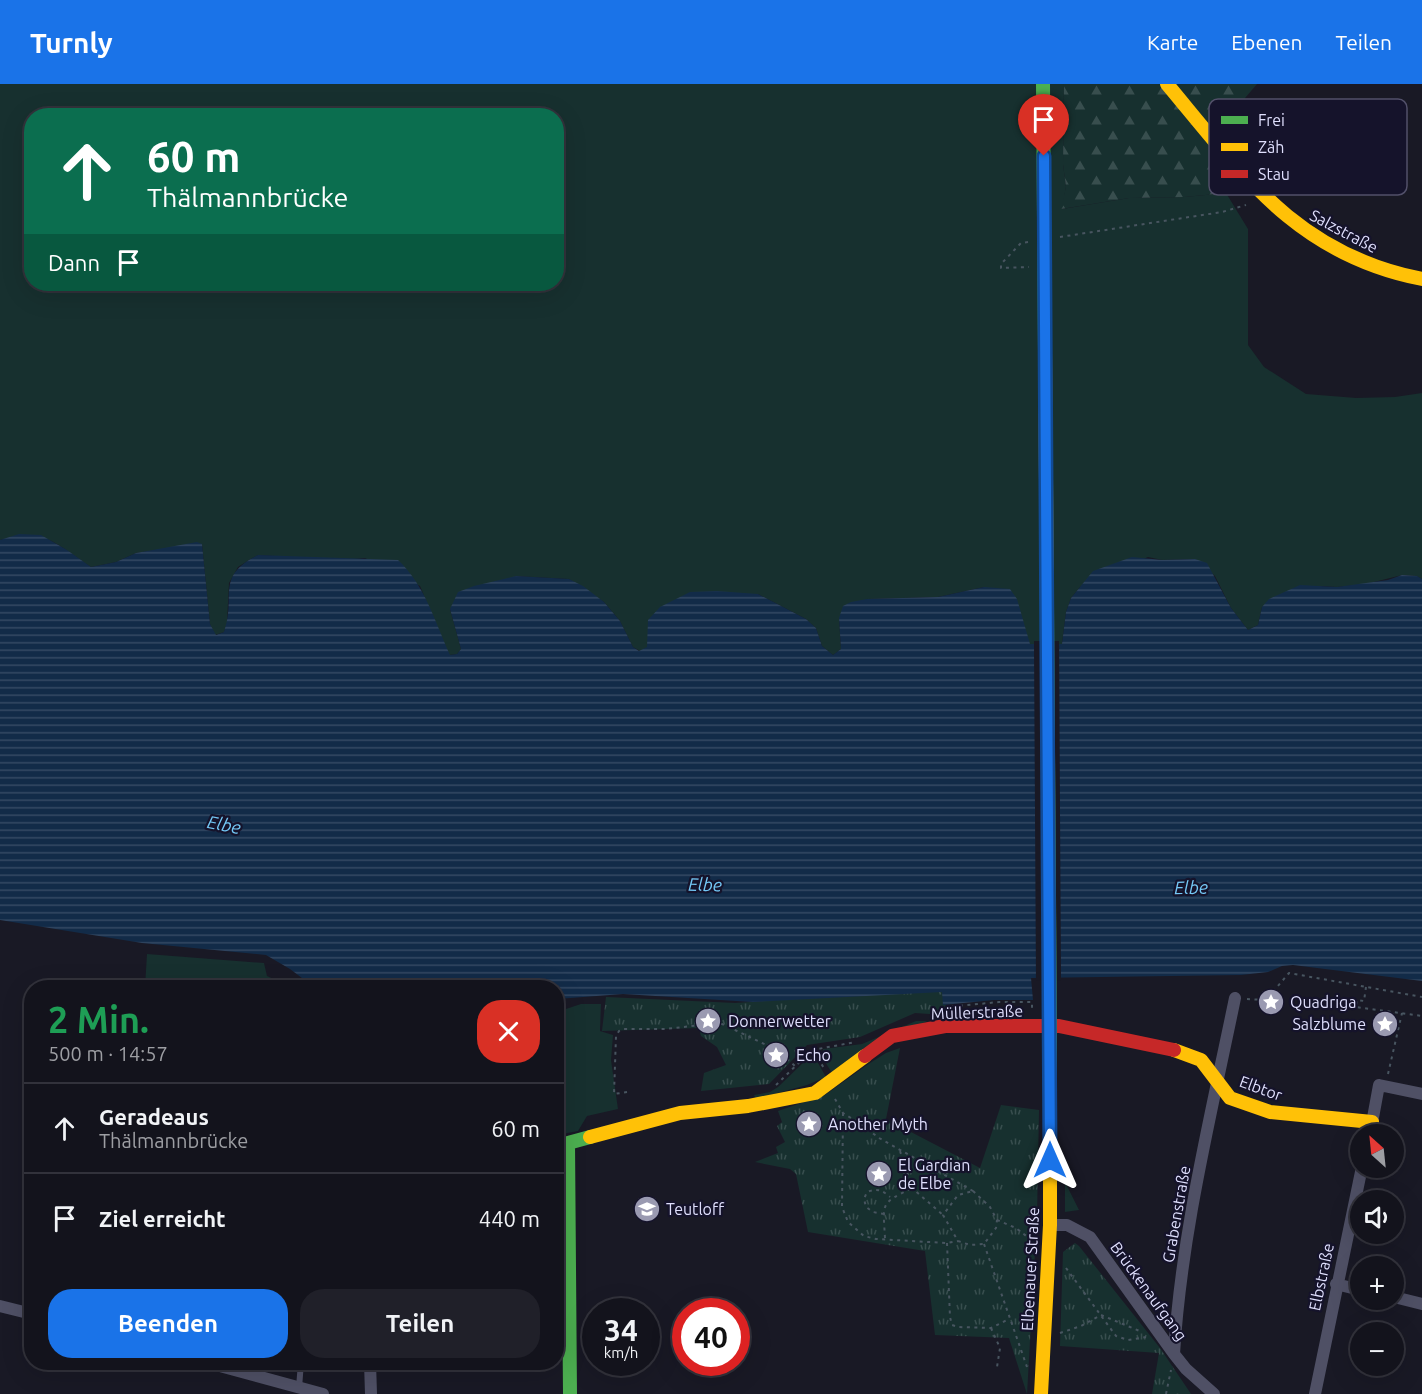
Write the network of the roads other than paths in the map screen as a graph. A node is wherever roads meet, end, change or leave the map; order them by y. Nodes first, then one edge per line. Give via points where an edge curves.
1 (1043, 84) edge
2 (1167, 84) edge
3 (1209, 133) edge
4 (1263, 195) edge
5 (1422, 279) edge
6 (1235, 998) road end
7 (1218, 1081) junction
8 (1422, 1094) edge
9 (1359, 1124) edge
10 (1372, 1124) edge
11 (1360, 1178) edge
12 (1050, 1225) junction
13 (1336, 1284) junction
14 (1350, 1288) edge
15 (1404, 1300) edge
16 (1422, 1304) edge
17 (1, 1309) edge
18 (24, 1313) edge
19 (1174, 1354) junction
20 (234, 1370) edge
21 (300, 1370) edge
22 (370, 1370) edge
23 (299, 1388) junction
24 (323, 1394) edge
25 (371, 1394) edge
26 (570, 1394) edge
27 (1041, 1394) edge
28 (1214, 1394) edge
29 (1315, 1394) edge

1 - 12 street, Elbenauer Straße, bridge
2 - 3 street, Salzstraße
4 - 5 street, Salzstraße via 1288,219 1364,263
6 - 7 street, Elbtor
7 - 9 street, Elbtor via 1230,1098 1270,1112
7 - 19 street, Grabenstraße via 1177,1306
7 - 26 street, Müllerstraße via 1201,1060 1174,1050 1059,1026 945,1026 892,1036 815,1093 680,1113 568,1143
8 - 10 street via 1382,1085
11 - 13 street, Elbstraße
12 - 19 street, Brückenaufgang via 1067,1225 1090,1237
12 - 27 street, Elbenauer Straße
13 - 14 street
13 - 29 street, Elbstraße
15 - 16 street
17 - 18 street
19 - 28 street, Brückenaufgang
20 - 23 street
21 - 23 lane
22 - 25 street
23 - 24 street

